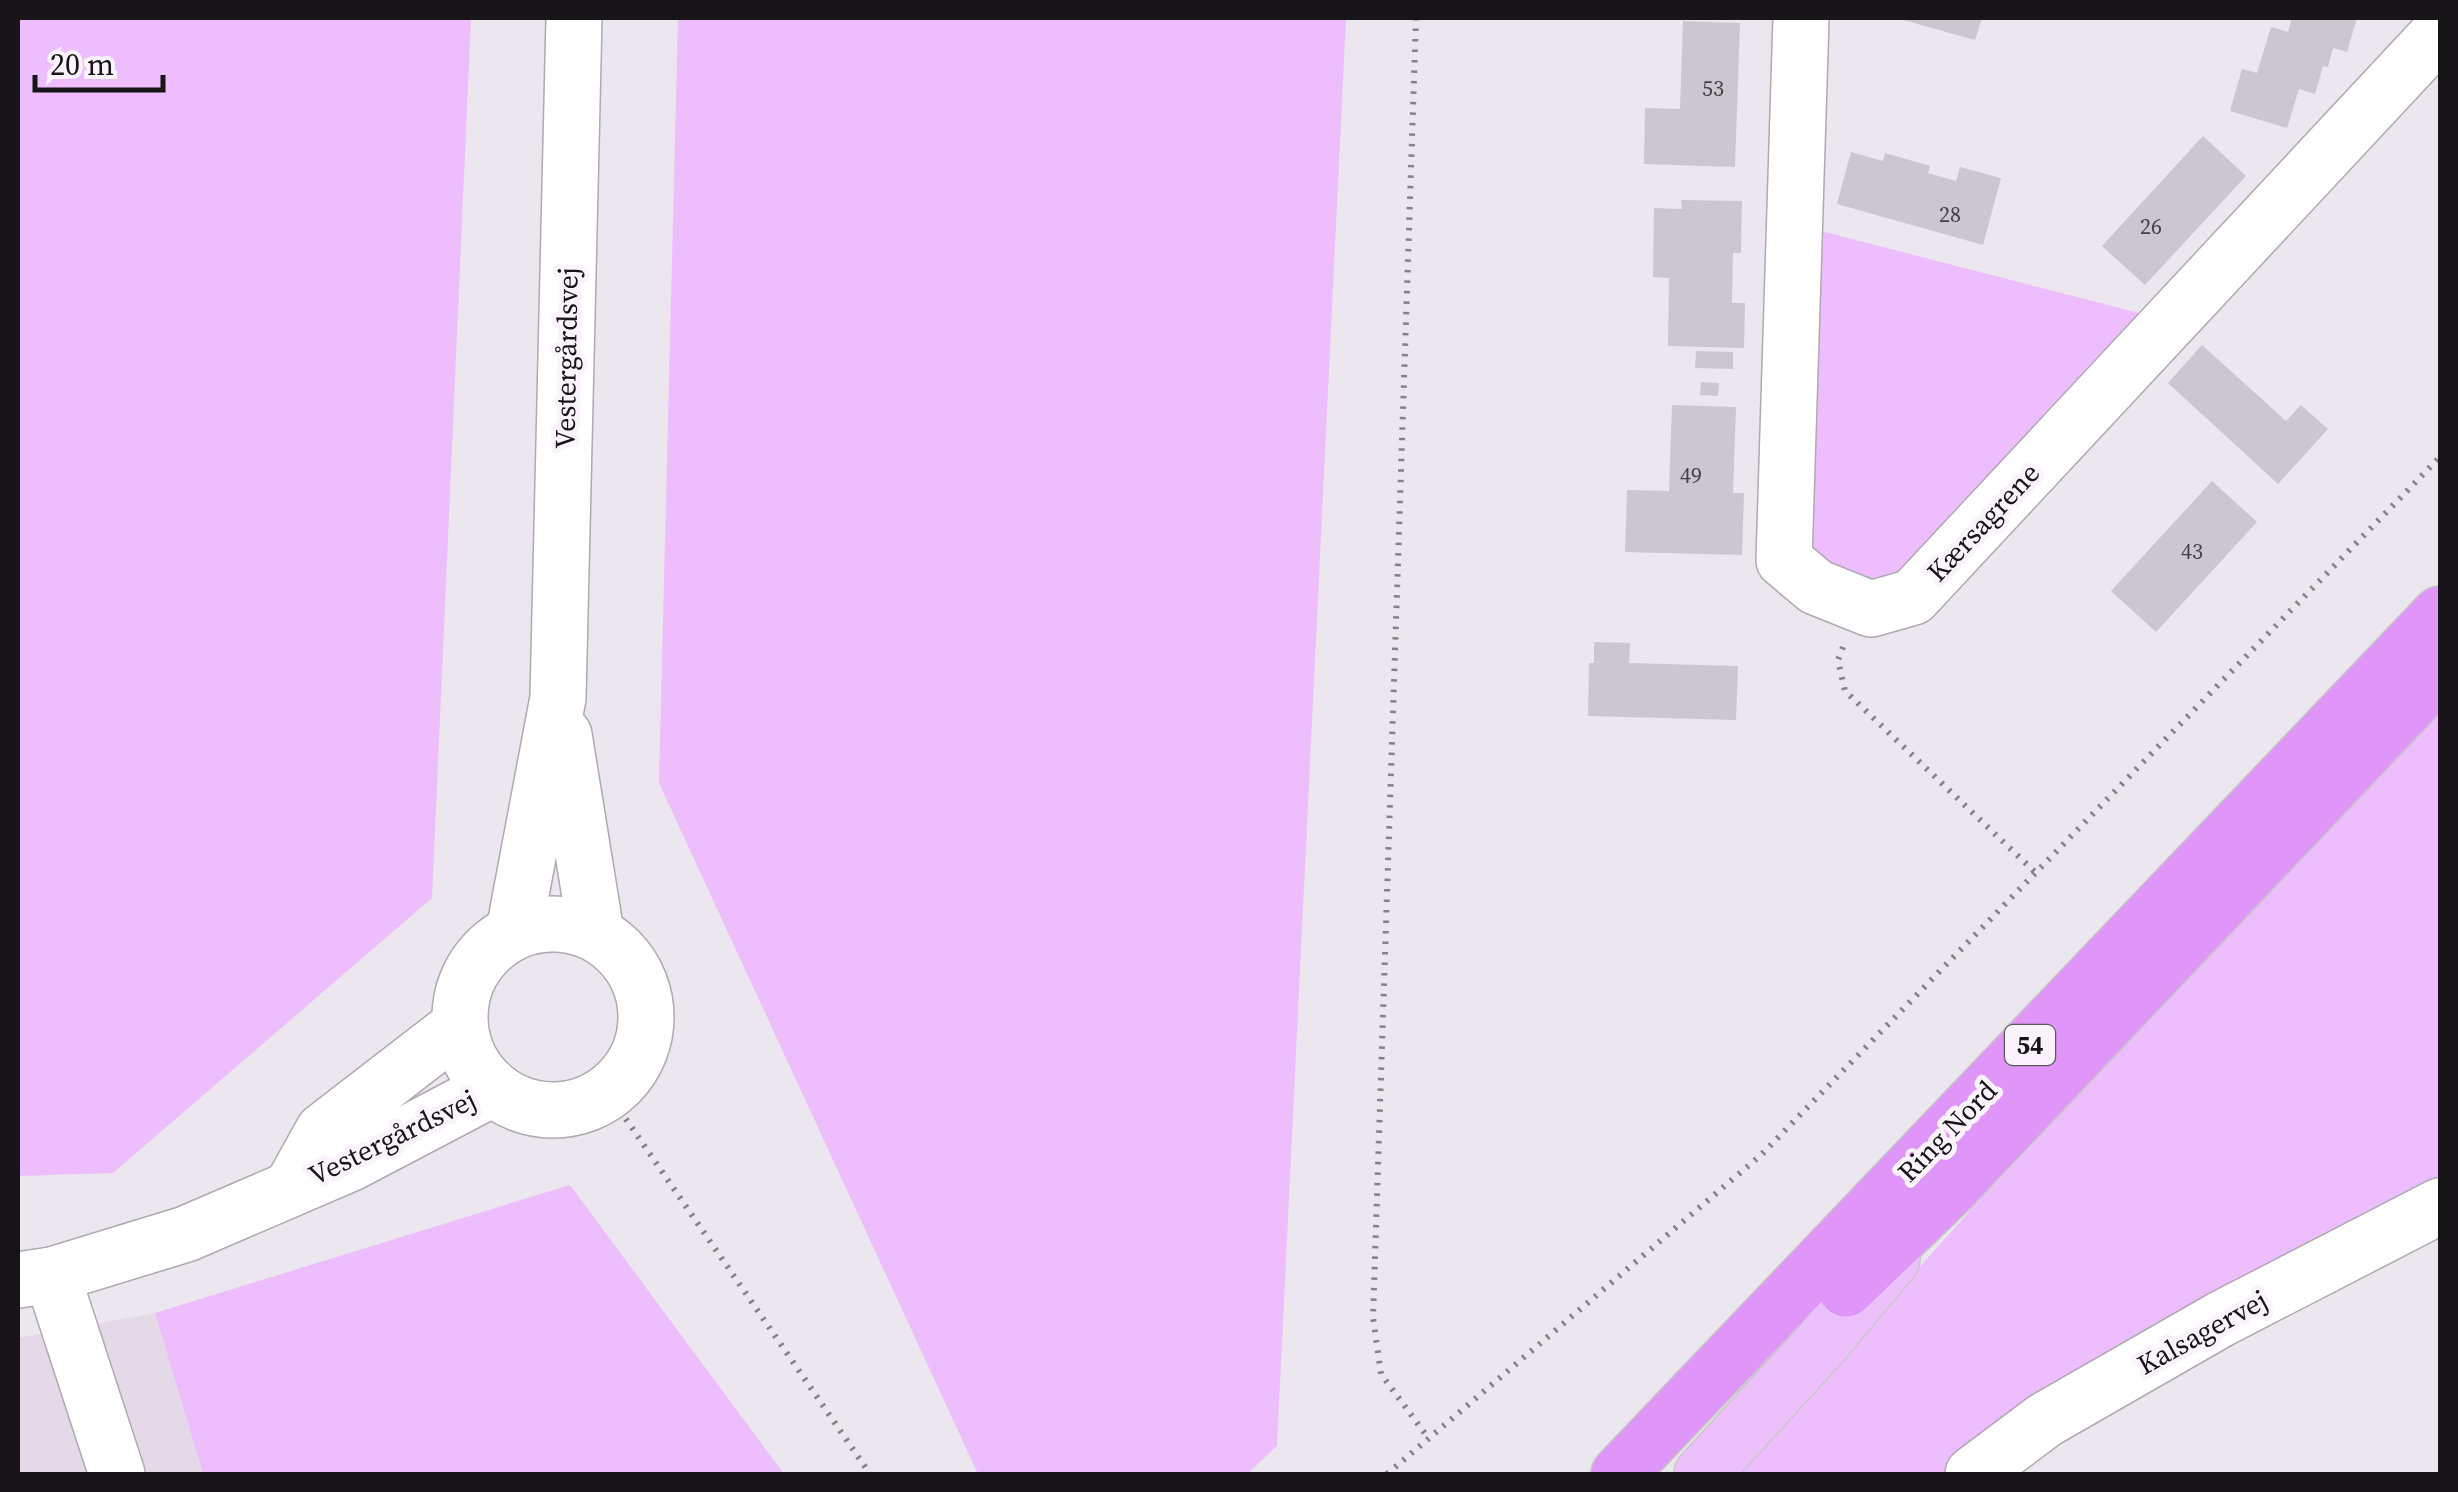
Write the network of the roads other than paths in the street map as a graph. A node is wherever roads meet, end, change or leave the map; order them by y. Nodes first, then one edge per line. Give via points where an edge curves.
1 (574, 18) edge
2 (1801, 18) edge
3 (2440, 32) edge
4 (2440, 614) edge
5 (2440, 672) edge
6 (558, 698) junction
7 (514, 930) junction
8 (596, 933) junction
9 (459, 1026) junction
10 (492, 1089) junction
11 (292, 1186) junction
12 (1950, 1188) junction
13 (2440, 1206) edge
14 (35, 1278) edge
15 (117, 1474) edge
16 (1619, 1474) edge
17 (1660, 1474) edge
18 (1702, 1474) edge
19 (1973, 1474) edge

1 - 6 street, Vestergårdsvej
2 - 3 street, Kærsagrene via 1784,560 1816,588 1870,609 1913,596
4 - 16 highway, Ring Nord / 54
5 - 12 highway, 54
6 - 7 street, Vestergårdsvej
6 - 8 street, Vestergårdsvej
7 - 8 street via 570,924
7 - 9 street via 471,969
8 - 10 street via 621,952 639,979 644,1041 630,1070 608,1093 574,1108 537,1110
9 - 10 street via 464,1050
9 - 11 street, Vestergårdsvej via 324,1130
10 - 11 street, Vestergårdsvej
11 - 14 street, Vestergårdsvej via 186,1234
12 - 17 highway, Ring Nord / 54
12 - 18 main road
13 - 19 street, Kalsagervej via 2061,1411
14 - 15 street, Vestergårdsvej

